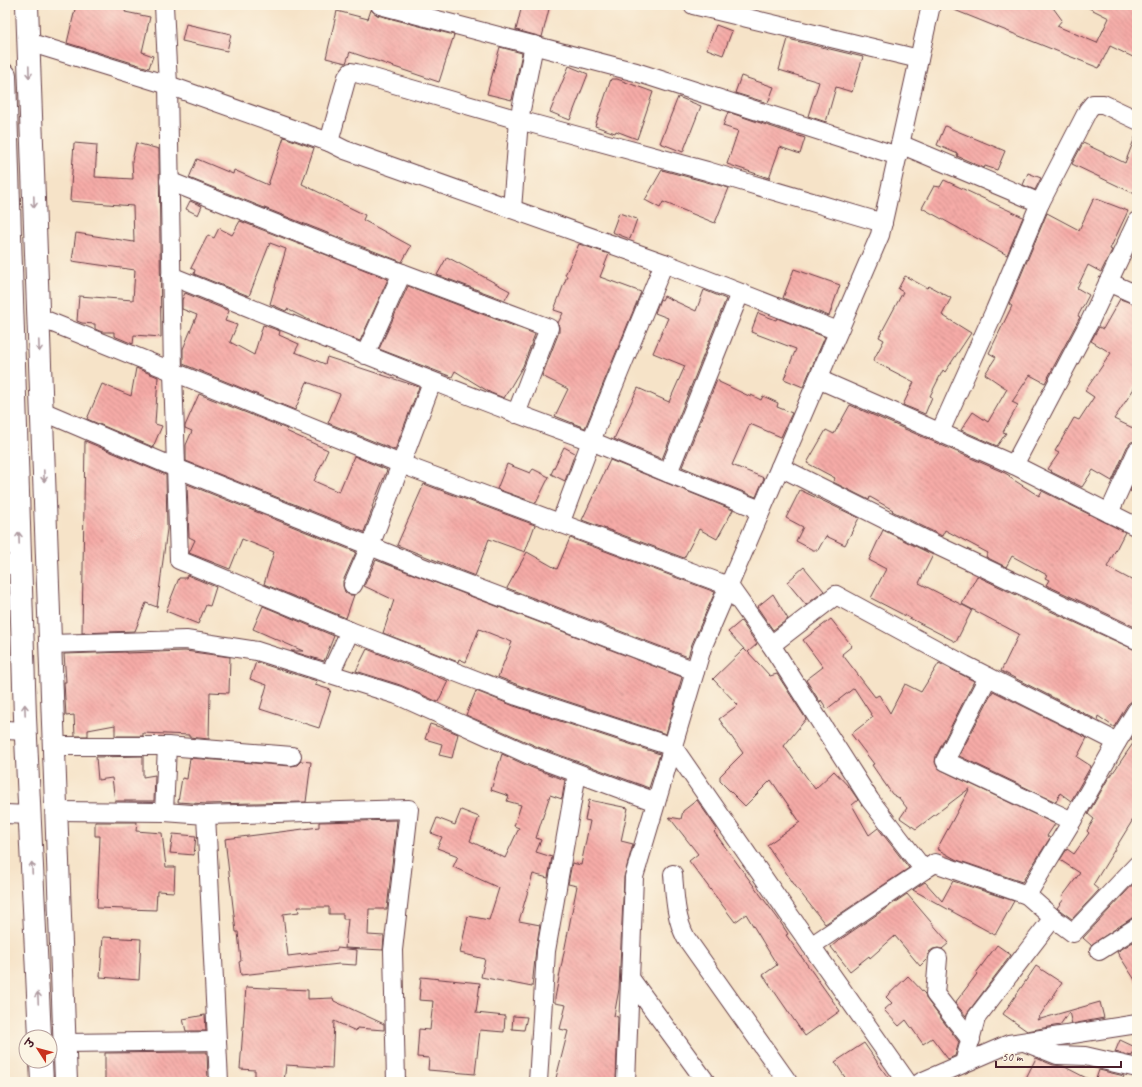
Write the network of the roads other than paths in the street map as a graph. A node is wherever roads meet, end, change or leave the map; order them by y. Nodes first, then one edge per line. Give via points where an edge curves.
1 (27, 5) edge
2 (164, 5) edge
3 (380, 5) edge
4 (693, 5) edge
5 (931, 5) edge
6 (28, 42) junction
7 (534, 45) junction
8 (919, 59) junction
9 (5, 75) edge
10 (168, 85) junction
11 (519, 120) junction
12 (1137, 120) edge
13 (329, 142) junction
14 (899, 150) junction
15 (170, 181) junction
16 (1040, 203) junction
17 (512, 209) junction
18 (1137, 221) edge
19 (883, 223) junction
20 (664, 263) junction
21 (402, 273) junction
22 (171, 276) junction
23 (1108, 282) junction
24 (740, 293) junction
25 (1137, 295) edge
26 (9, 310) edge
27 (38, 318) junction
28 (838, 331) junction
29 (365, 355) junction
30 (173, 372) junction
31 (818, 379) junction
32 (432, 382) junction
33 (42, 411) junction
34 (516, 414) junction
35 (940, 432) junction
36 (591, 441) junction
37 (1137, 451) edge
38 (401, 464) junction
39 (1014, 465) junction
40 (780, 467) junction
41 (176, 468) junction
42 (668, 473) junction
43 (761, 510) junction
44 (1109, 513) junction
45 (560, 524) junction
46 (1137, 527) edge
47 (370, 546) junction
48 (13, 566) edge
49 (352, 585) dead end
50 (729, 586) junction
51 (350, 632) junction
52 (1137, 640) edge
53 (50, 644) junction
54 (771, 645) junction
55 (695, 670) junction
56 (330, 674) junction
57 (988, 677) junction
58 (1137, 710) edge
59 (15, 731) edge
60 (1117, 742) junction
61 (54, 746) junction
62 (167, 746) junction
63 (673, 747) junction
64 (292, 756) dead end
65 (577, 773) junction
66 (656, 802) junction
67 (56, 811) junction
68 (164, 812) junction
69 (5, 814) edge
70 (30, 815) junction
71 (206, 815) junction
72 (1072, 821) junction
73 (1137, 865) edge
74 (924, 870) junction
75 (673, 874) dead end
76 (1027, 895) junction
77 (1053, 918) junction
78 (1137, 927) edge
79 (811, 946) junction
80 (1098, 951) dead end
81 (938, 958) dead end
82 (630, 978) junction
83 (1137, 1024) edge
84 (40, 1029) edge
85 (971, 1040) junction
86 (217, 1041) junction
87 (1024, 1042) junction
88 (64, 1043) junction
89 (964, 1063) junction
90 (1137, 1068) edge
91 (41, 1069) edge
92 (42, 1082) edge
93 (66, 1082) edge
94 (219, 1082) edge
95 (396, 1082) edge
96 (538, 1082) edge
97 (626, 1082) edge
98 (706, 1082) edge
99 (788, 1082) edge
100 (907, 1082) edge
101 (921, 1082) edge

1 - 6 main road
2 - 10 street
3 - 7 street
4 - 8 street
5 - 8 street
6 - 10 street
6 -> 27 main road
7 - 11 street
7 - 14 street via 636,72
8 - 14 street
9 - 26 main road
10 - 13 street
10 - 15 street
11 - 13 street via 351,72 347,77
11 - 17 street
11 - 19 street via 707,171
12 - 16 street via 1103,104 1093,104
13 - 17 street via 345,150
14 - 16 street
14 - 19 street
15 - 21 street
15 - 22 street
16 - 35 street
17 - 20 street
18 - 23 street
19 - 28 street
20 - 24 street
20 - 36 street
21 - 29 street
21 - 34 street via 549,328
22 - 29 street
22 - 30 street
23 - 25 street
23 - 39 street
24 - 28 street
24 - 42 street
48 -> 26 main road
27 - 30 street
27 -> 33 main road
28 - 31 street
29 - 32 street
30 - 38 street
30 - 41 street
31 - 35 street
31 - 40 street
32 - 34 street
32 - 38 street
33 - 41 street
33 -> 53 main road
34 - 36 street
35 - 39 street
36 - 42 street
36 - 45 street
37 - 44 street
38 - 45 street
38 - 47 street
39 - 44 street
40 - 43 street
40 - 52 street via 934,544
41 - 47 street
41 - 51 street via 179,560
42 - 43 street
43 - 50 street
44 - 46 street
45 - 50 street
47 - 49 street
47 - 55 street
59 -> 48 main road
50 - 54 street
50 - 55 street
51 - 56 street
51 - 63 street via 517,696
53 - 56 street via 186,640 257,651
53 - 61 main road
54 - 57 street via 836,595
54 - 74 street via 870,800
55 - 63 street
56 - 65 street via 397,696 534,757
57 - 60 street
57 - 72 street via 945,761
58 - 60 street
59 - 70 main road
60 - 72 street
61 - 62 street
61 - 67 main road
62 - 64 street
62 - 68 street
63 - 66 street
63 - 79 street
65 - 66 street
65 - 96 street via 546,951
66 - 82 street via 634,877
67 - 68 street
67 - 88 main road
68 - 71 street
69 - 70 street
84 -> 70 main road
71 - 86 street
71 - 95 street via 409,809 392,950
72 - 76 street
73 - 77 street via 1073,933
74 - 76 street via 935,863
74 - 79 street
75 - 99 street via 677,914 686,938
76 - 77 street
77 - 85 street via 976,1018
78 - 80 street
79 - 100 street
81 - 85 street via 934,994
82 - 97 street
82 - 98 street
83 - 87 street
85 - 89 street
86 - 88 street
86 - 94 street
87 - 89 street via 1009,1044
87 - 90 street via 1057,1055 1085,1056
88 - 93 main road
89 - 101 street
91 - 92 main road

